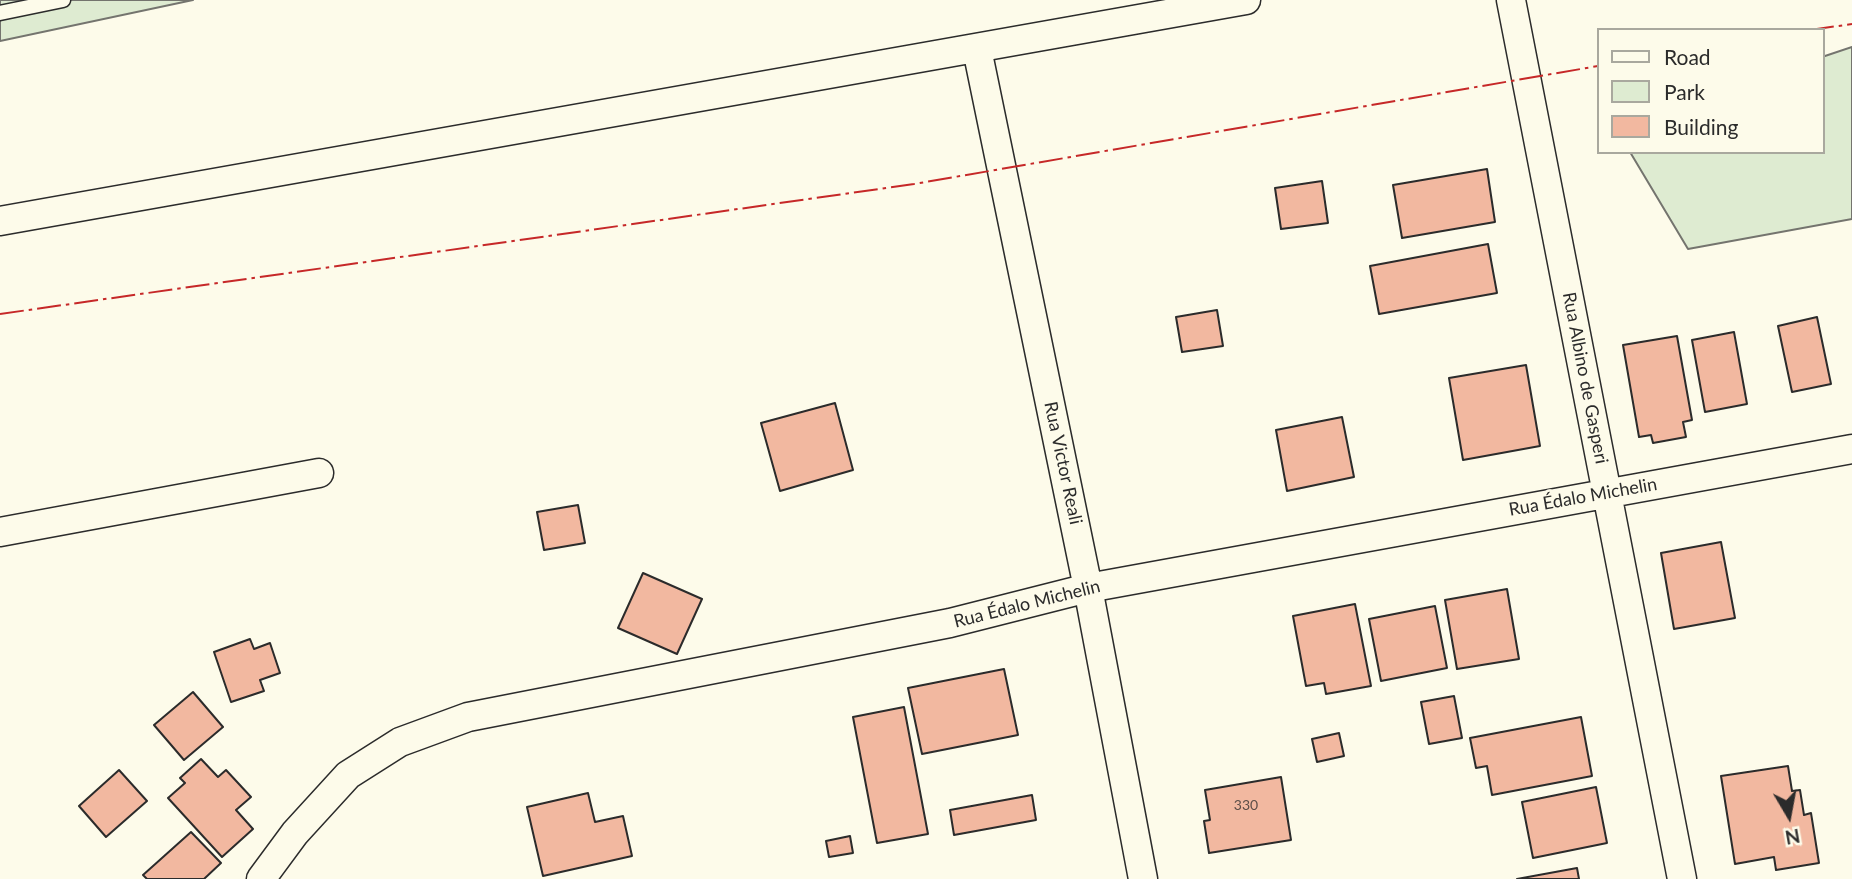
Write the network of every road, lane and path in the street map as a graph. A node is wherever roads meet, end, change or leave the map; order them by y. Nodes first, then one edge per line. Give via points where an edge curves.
1 (63, 0) edge
2 (1246, 0) edge
3 (1511, 0) edge
4 (0, 13) edge
5 (976, 49) junction
6 (0, 222) edge
7 (1852, 449) edge
8 (318, 473) dead end
9 (1608, 493) junction
10 (0, 532) edge
11 (1088, 588) junction
12 (261, 879) edge
13 (1143, 879) edge
14 (1682, 879) edge

1 - 4 lane
2 - 5 street
3 - 9 street, Rua Albino de Gasperi
5 - 6 street
5 - 11 street, Rua Victor Reali
7 - 9 street, Rua Édalo Michelin
8 - 10 street
9 - 11 street, Rua Édalo Michelin
9 - 14 street, Rua Albino de Gasperi
11 - 12 street, Rua Édalo Michelin via 950,623 468,717 400,741 348,775
11 - 13 street, Rua Victor Reali

